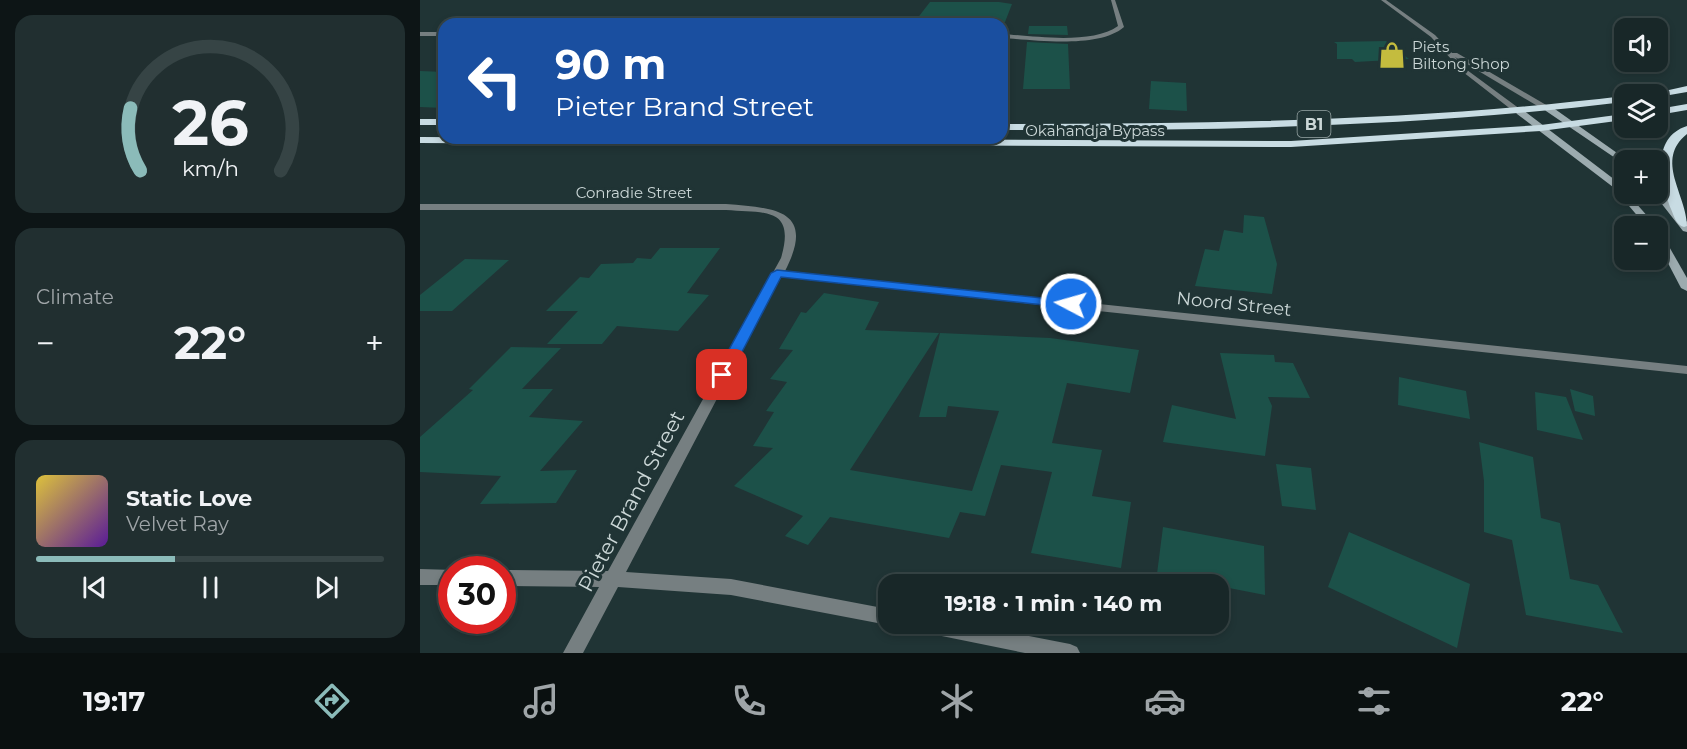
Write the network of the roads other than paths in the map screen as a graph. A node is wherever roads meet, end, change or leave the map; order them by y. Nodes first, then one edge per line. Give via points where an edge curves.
1 (1113, 0) edge
2 (1383, 0) edge
3 (420, 34) edge
4 (438, 34) edge
5 (1008, 36) edge
6 (1446, 49) junction
7 (1687, 89) edge
8 (1668, 92) edge
9 (1614, 100) edge
10 (1687, 107) edge
11 (1549, 109) junction
12 (1668, 110) edge
13 (1520, 112) junction
14 (1614, 118) edge
15 (420, 122) edge
16 (438, 122) edge
17 (1572, 124) junction
18 (1008, 127) edge
19 (1541, 128) junction
20 (1687, 129) edge
21 (420, 140) edge
22 (438, 140) edge
23 (1008, 144) edge
24 (1614, 155) edge
25 (1668, 204) edge
26 (420, 207) edge
27 (1642, 216) edge
28 (1685, 226) edge
29 (1668, 254) edge
30 (777, 273) junction
31 (1687, 288) edge
32 (1687, 370) edge
33 (420, 577) edge
34 (438, 577) edge
35 (516, 578) edge
36 (614, 579) junction
37 (878, 615) edge
38 (973, 634) edge
39 (573, 653) edge
40 (1071, 653) edge

1 - 5 street via 1120,27 1110,35
2 - 6 street
3 - 4 street
6 - 11 street
6 - 13 street via 1465,71
7 - 8 highway
9 - 11 highway, Okahandja Bypass / B1
10 - 12 highway
11 - 13 highway, Okahandja Bypass / B1
11 - 17 main road
13 - 18 highway, Okahandja Bypass / B1 via 1275,126
13 - 19 main road
14 - 17 highway, Okahandja Bypass / B1
15 - 16 highway
17 - 19 highway, Okahandja Bypass / B1
17 - 24 main road
19 - 23 highway, Okahandja Bypass / B1 via 1291,144
19 - 27 main road via 1616,185
20 - 28 highway via 1672,143 1665,169
21 - 22 highway, Okahandja Bypass / B1
25 - 28 main road
26 - 30 street, Conradie Street via 726,207 772,213 787,219 793,227 794,239
29 - 31 main road
30 - 32 street, Noord Street
30 - 36 street, Pieter Brand Street
33 - 34 street
35 - 36 street
36 - 37 street via 731,587
36 - 39 street, Pieter Brand Street
38 - 40 street

